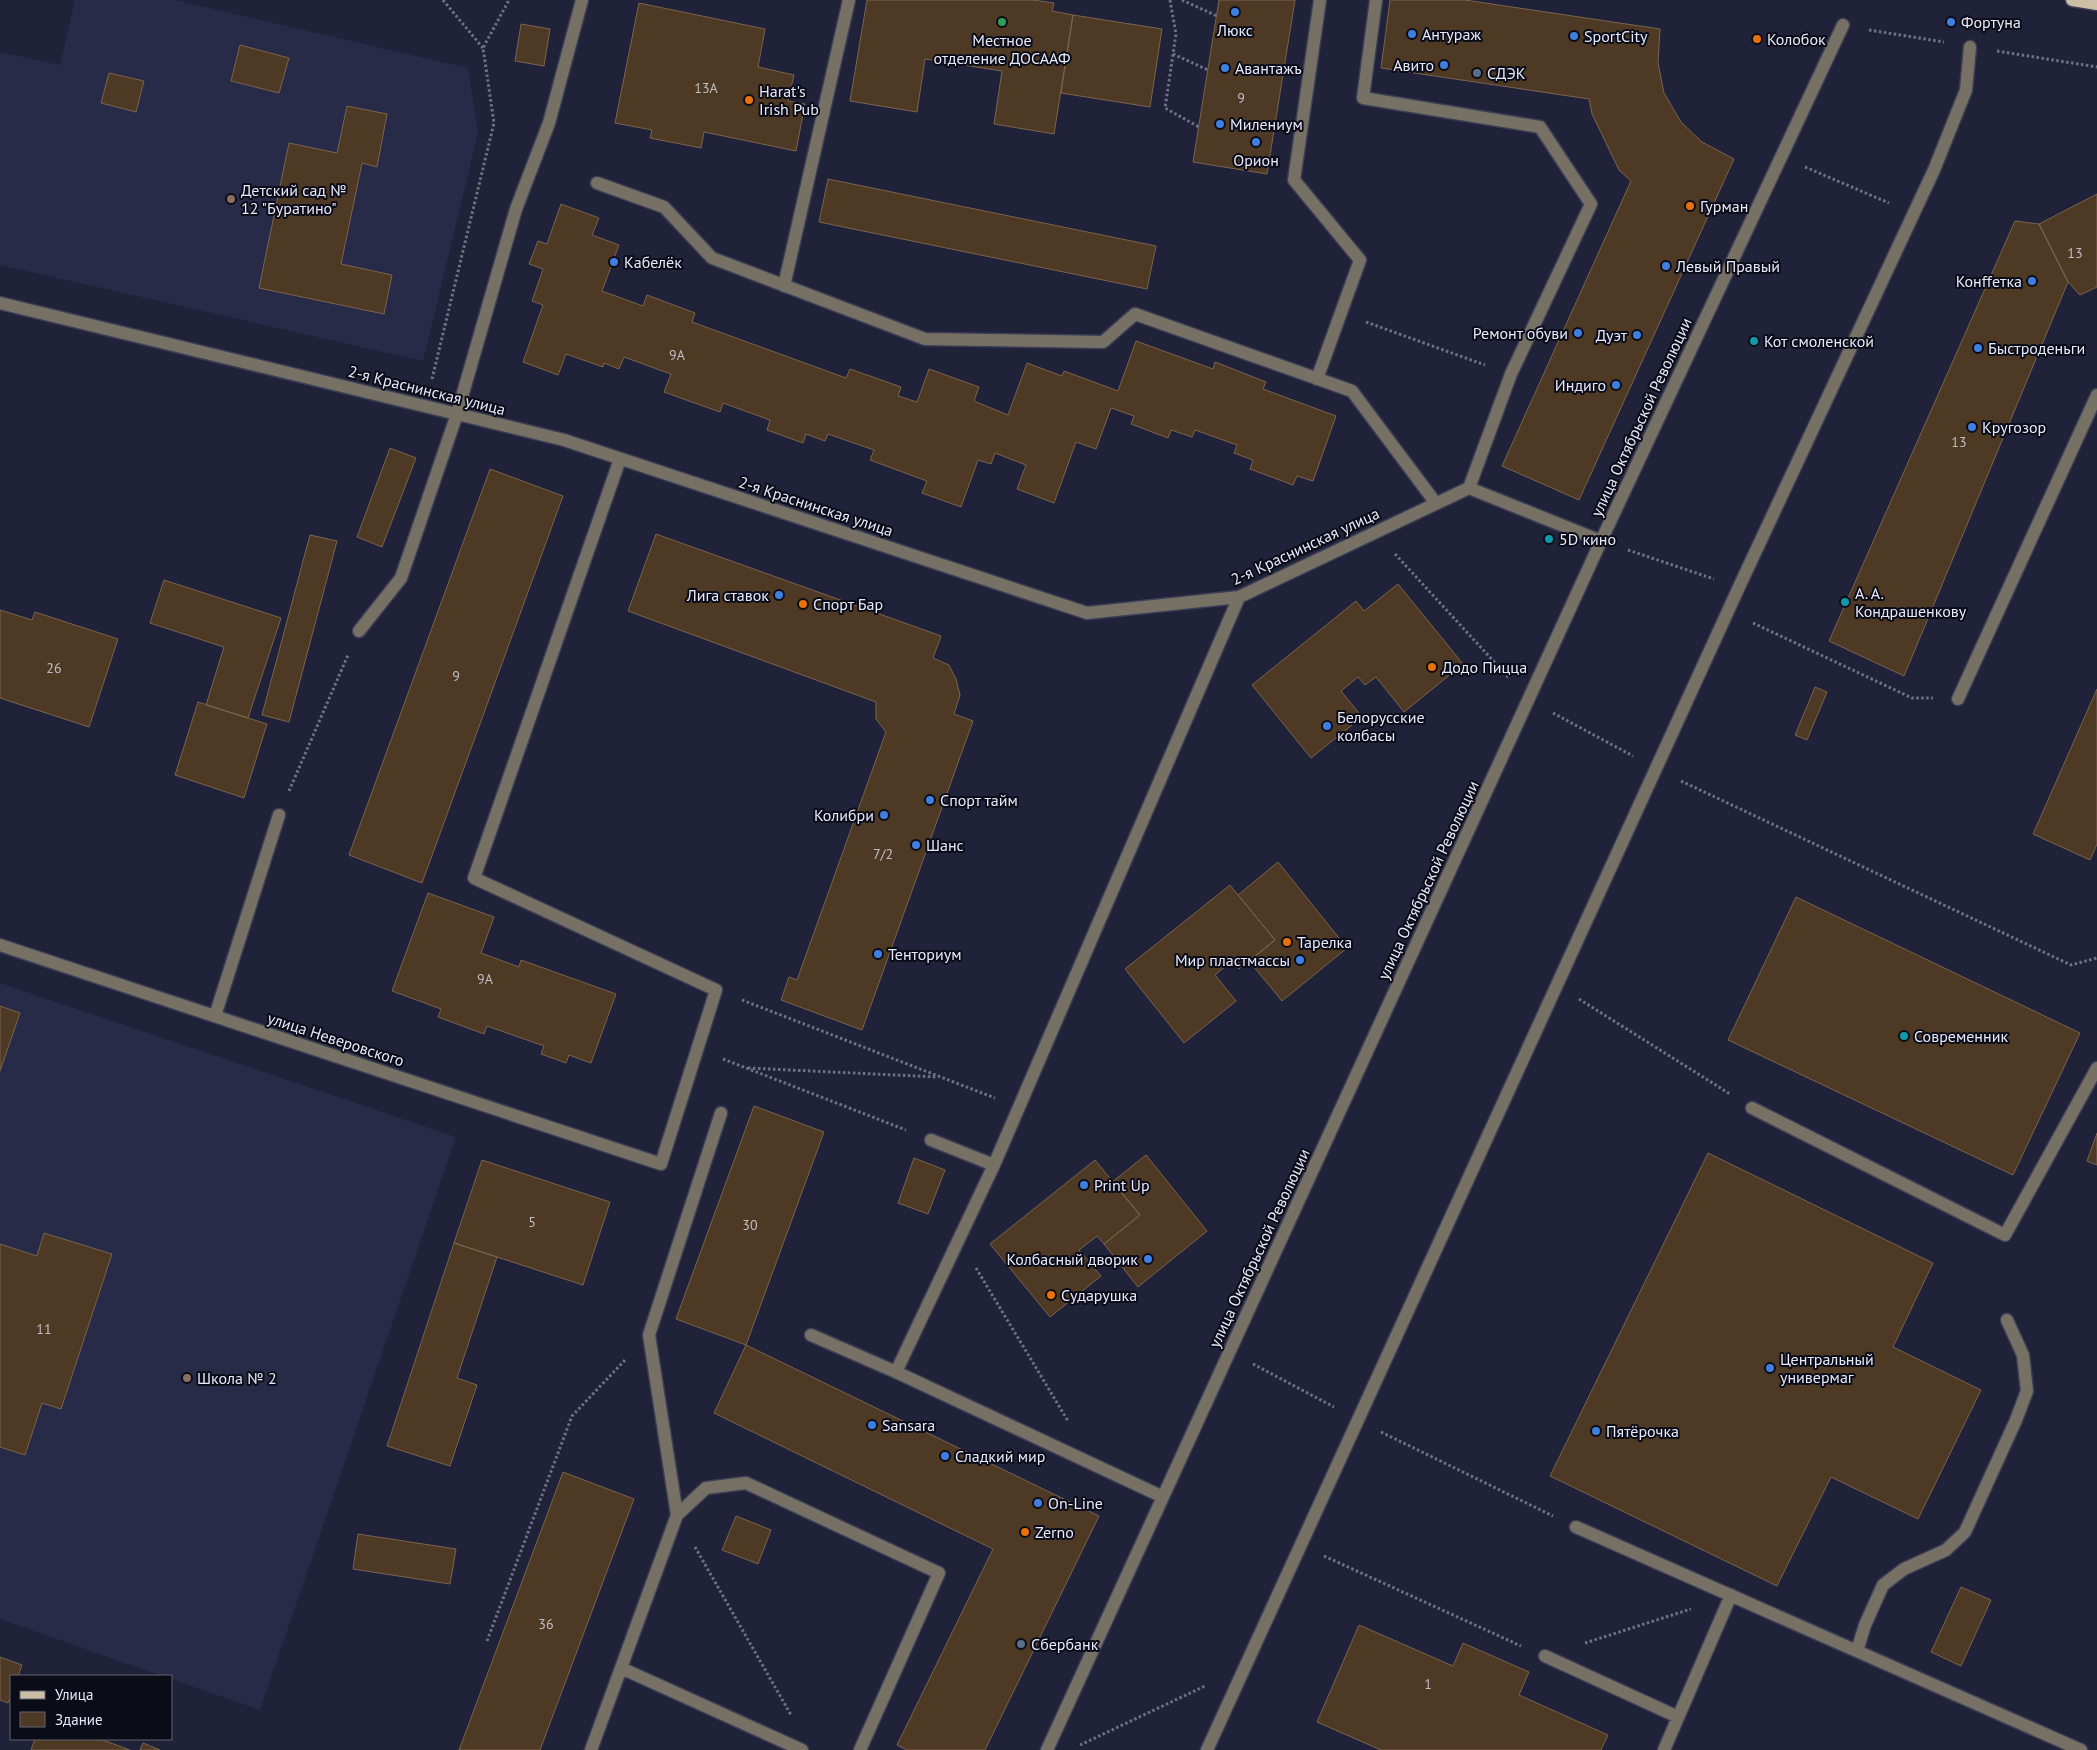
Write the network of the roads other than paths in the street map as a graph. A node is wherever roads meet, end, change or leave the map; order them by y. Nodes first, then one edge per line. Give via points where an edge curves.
1 (582, 0) edge
2 (849, 0) edge
3 (1320, 0) edge
4 (1376, 0) edge
5 (2072, 0) edge
6 (2097, 4) edge
7 (1843, 25) dead end
8 (1970, 47) dead end
9 (597, 183) dead end
10 (784, 286) junction
11 (0, 303) edge
12 (1318, 379) junction
13 (2097, 395) edge
14 (457, 414) junction
15 (620, 459) junction
16 (1469, 488) junction
17 (1435, 502) junction
18 (1601, 541) junction
19 (1239, 598) junction
20 (359, 631) road end
21 (1958, 699) road end
22 (279, 815) road end
23 (0, 945) edge
24 (214, 1016) junction
25 (2097, 1068) edge
26 (1752, 1108) road end
27 (721, 1114) dead end
28 (931, 1140) road end
29 (994, 1165) junction
30 (2007, 1320) dead end
31 (811, 1335) dead end
32 (896, 1372) junction
33 (1163, 1497) junction
34 (677, 1515) junction
35 (1576, 1527) road end
36 (1731, 1595) junction
37 (1857, 1651) junction
38 (1545, 1656) road end
39 (621, 1668) junction
40 (1678, 1717) junction
41 (591, 1750) edge
42 (802, 1750) edge
43 (860, 1750) edge
44 (1046, 1750) edge
45 (1207, 1750) edge
46 (1664, 1750) edge
47 (2081, 1750) edge

1 - 14 street via 549,123 516,209
2 - 10 street
3 - 12 street via 1294,180 1360,260
4 - 16 street via 1363,98 1540,127 1591,204 1511,374
5 - 6 main road
7 - 18 street, улица Октябрьской Революции
8 - 45 street via 1966,90 1913,214
9 - 10 street via 664,207 712,258
10 - 12 street via 925,339 1103,342 1135,314
11 - 14 street, 2-я Краснинская улица
12 - 17 street via 1352,391
13 - 21 street
14 - 15 street, 2-я Краснинская улица via 564,440
14 - 20 street via 401,578
15 - 19 street, 2-я Краснинская улица via 1087,613
15 - 24 street, улица Неверовского via 474,878 716,990 661,1164
16 - 17 street, 2-я Краснинская улица
16 - 18 street
17 - 19 street, 2-я Краснинская улица
18 - 33 street, улица Октябрьской Революции
19 - 29 street
22 - 24 street
23 - 24 street, улица Неверовского
25 - 26 street via 2005,1235
27 - 34 street via 649,1335
28 - 29 street
29 - 32 street
30 - 37 street via 2023,1355 2027,1391 2016,1420 1964,1532 1946,1550 1904,1570 1884,1585
31 - 32 street
32 - 33 street
33 - 44 street, улица Октябрьской Революции
34 - 39 street
34 - 43 street via 706,1488 746,1483 939,1573
35 - 36 street
36 - 37 street
36 - 40 street
37 - 47 street
38 - 40 street
39 - 41 street
39 - 42 street
40 - 46 street

